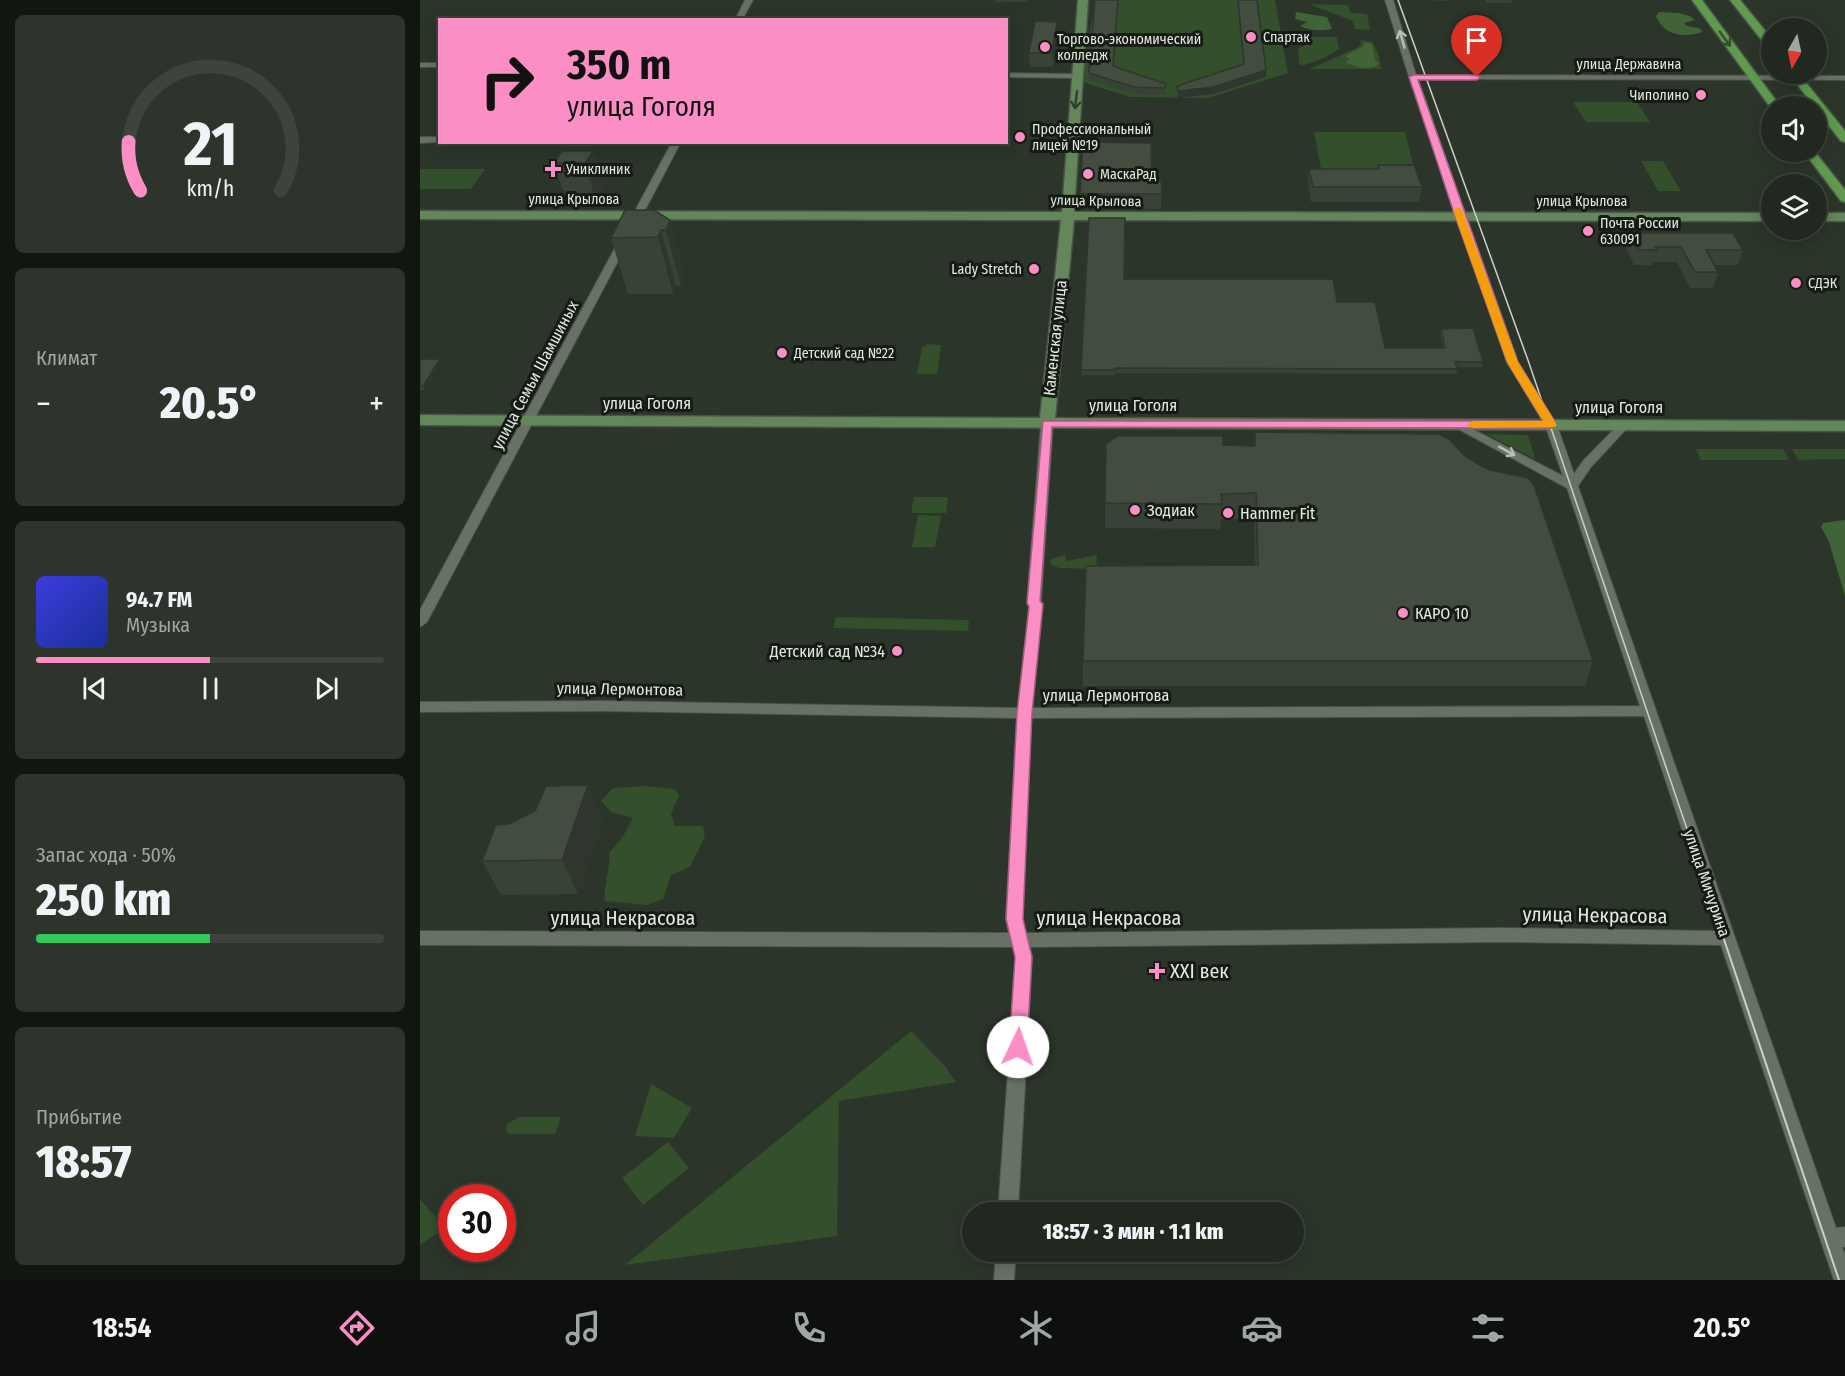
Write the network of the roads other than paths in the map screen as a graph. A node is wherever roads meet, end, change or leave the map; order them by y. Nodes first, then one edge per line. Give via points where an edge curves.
1 (749, 0) edge
2 (1083, 0) edge
3 (1389, 0) edge
4 (1697, 0) edge
5 (1735, 0) edge
6 (739, 18) edge
7 (1761, 32) edge
8 (420, 65) edge
9 (438, 65) edge
10 (1008, 75) edge
11 (1078, 76) junction
12 (1413, 77) junction
13 (1827, 77) edge
14 (1754, 78) junction
15 (1761, 78) edge
16 (1845, 78) edge
17 (1801, 84) edge
18 (1768, 96) edge
19 (1845, 139) edge
20 (420, 140) edge
21 (438, 140) edge
22 (675, 144) edge
23 (1817, 162) edge
24 (1845, 198) edge
25 (420, 214) edge
26 (637, 214) junction
27 (1066, 216) junction
28 (1459, 216) junction
29 (1761, 217) edge
30 (1827, 217) edge
31 (1845, 217) edge
32 (420, 420) edge
33 (529, 420) junction
34 (1047, 423) junction
35 (1455, 424) junction
36 (1551, 425) junction
37 (1624, 425) junction
38 (1845, 426) edge
39 (1572, 486) junction
40 (420, 622) edge
41 (420, 707) edge
42 (1648, 711) junction
43 (1024, 713) junction
44 (420, 938) edge
45 (1726, 938) junction
46 (1020, 940) junction
47 (1009, 1202) edge
48 (1837, 1238) edge
49 (1005, 1262) edge
50 (1004, 1280) edge
51 (1844, 1280) edge

1 - 6 street
2 - 11 street, Каменская улица
12 -> 3 street, улица Мичурина
4 -> 14 main road
5 - 7 main road
8 - 9 street
10 - 11 street
11 -> 27 street, Каменская улица
12 - 14 street, улица Державина
12 - 28 street, улица Мичурина
13 - 16 street, улица Державина
14 - 15 street, улица Державина
14 - 18 main road
17 - 19 main road
20 - 21 street
22 - 26 street, улица Семьи Шамшиных
23 - 24 main road
25 - 26 street, улица Крылова
26 - 27 street, улица Крылова
26 - 33 street, улица Семьи Шамшиных
27 - 28 street, улица Крылова
27 - 34 street, Каменская улица
28 - 29 street, улица Крылова
28 - 36 street, улица Мичурина via 1512,362
30 - 31 street
32 - 33 street, улица Гоголя
33 - 34 street, улица Гоголя
33 - 40 street, улица Семьи Шамшиных
34 - 35 street, улица Гоголя
34 - 43 street, Каменская улица via 1036,604
35 - 36 street, улица Гоголя
35 -> 39 street
36 - 37 street, улица Гоголя
36 - 39 street, улица Мичурина
37 - 38 street, улица Гоголя
37 - 39 street
39 - 42 street, улица Мичурина
41 - 43 street, улица Лермонтова
42 - 43 street, улица Лермонтова
42 - 45 street, улица Мичурина
43 - 46 street, Каменская улица via 1014,919
44 - 46 street, улица Некрасова
45 - 46 street, улица Некрасова via 1499,935
45 - 48 street, улица Мичурина
46 - 47 street, Каменская улица via 1024,957
48 - 51 street, улица Мичурина
49 - 50 street

